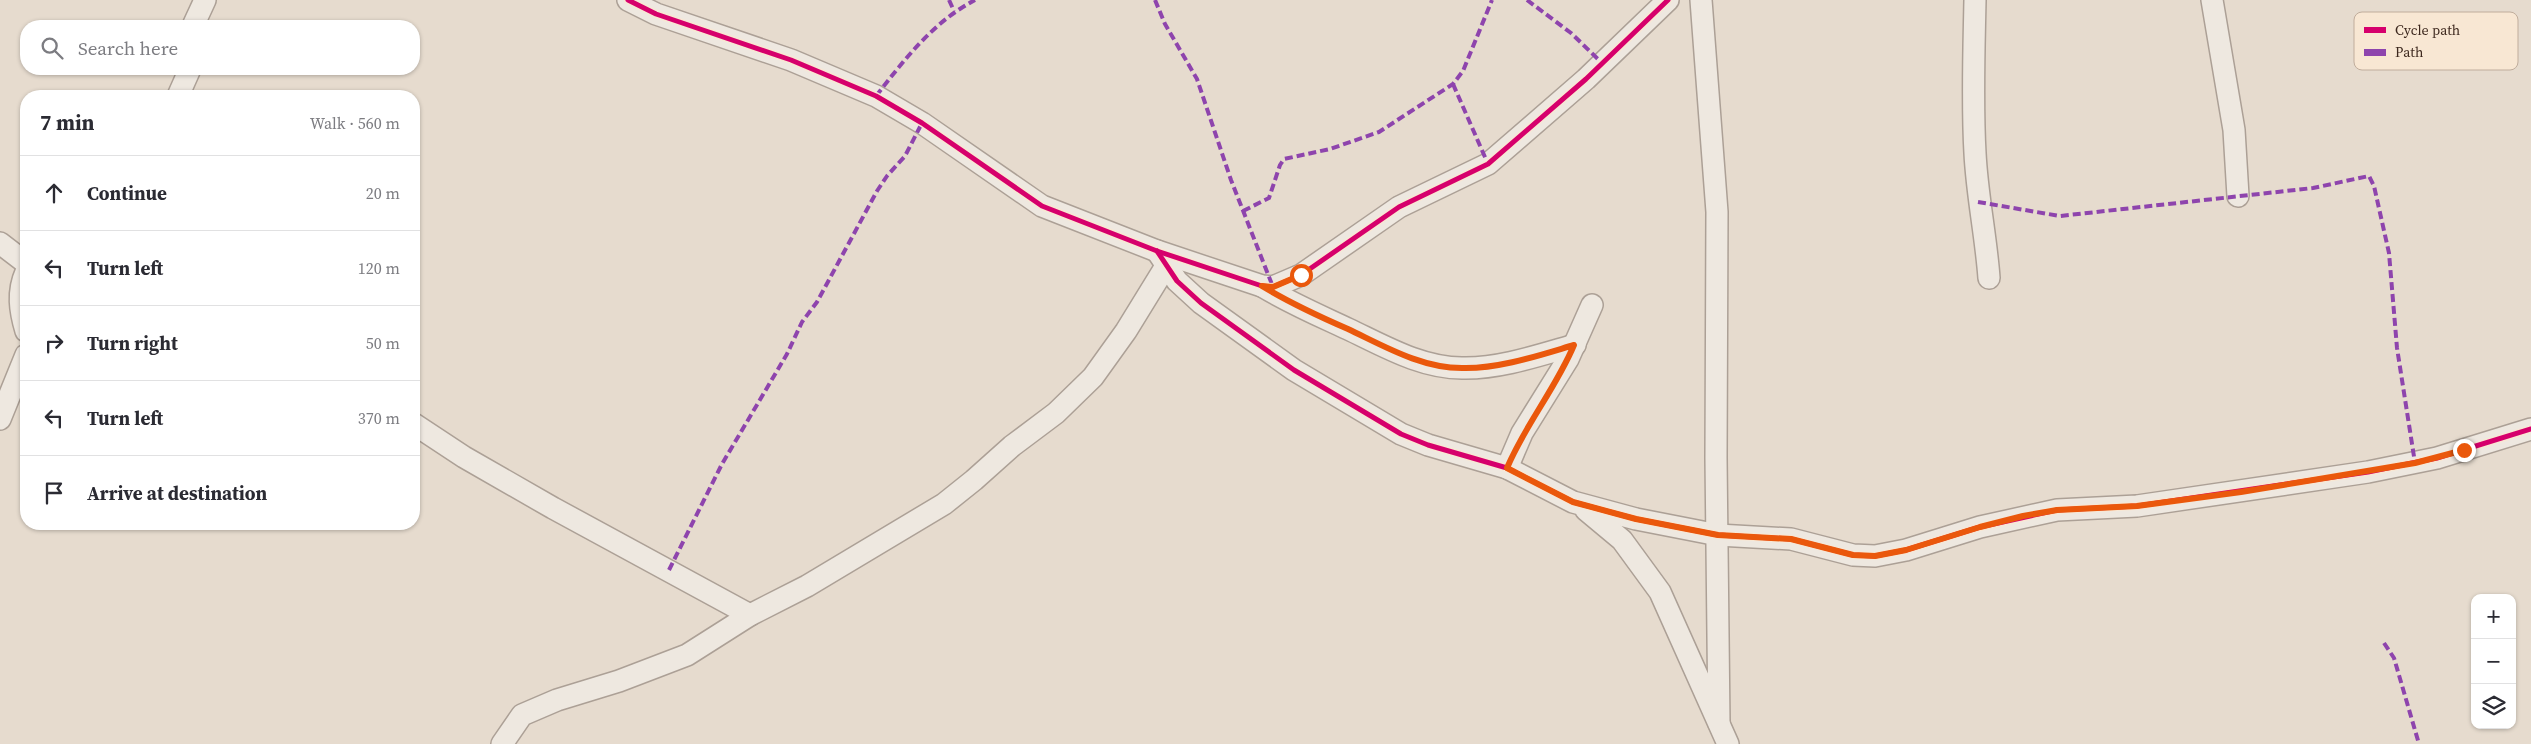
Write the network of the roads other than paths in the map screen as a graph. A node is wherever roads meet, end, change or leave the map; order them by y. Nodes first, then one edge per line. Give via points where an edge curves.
1 (205, 0) edge
2 (628, 0) edge
3 (1668, 0) edge
4 (1701, 0) edge
5 (1975, 0) edge
6 (2212, 0) edge
7 (196, 20) edge
8 (187, 75) edge
9 (181, 90) edge
10 (2238, 196) dead end
11 (0, 243) edge
12 (20, 258) edge
13 (1162, 258) junction
14 (1989, 278) dead end
15 (1262, 286) junction
16 (1592, 305) dead end
17 (1574, 345) junction
18 (20, 370) edge
19 (0, 419) edge
20 (420, 428) edge
21 (2531, 429) edge
22 (1507, 468) junction
23 (1573, 502) junction
24 (1718, 535) junction
25 (750, 615) junction
26 (1719, 723) junction
27 (502, 744) edge
28 (1728, 744) edge

1 - 7 street
2 - 13 street via 656,14 791,60 876,96 922,123 1042,206
3 - 15 street via 1586,80 1488,164 1399,208 1301,275 1273,287
4 - 24 street via 1717,212
5 - 14 street via 1974,152
6 - 10 street via 2234,130
8 - 9 street
11 - 12 street
13 - 15 street
13 - 22 street via 1177,281 1201,303 1294,370 1372,418 1428,445
13 - 25 street via 1126,331 1093,377 1056,413 944,504 807,586
15 - 17 street via 1303,310 1412,358 1443,367 1464,369 1494,365
16 - 17 street
17 - 22 street via 1556,381 1522,433
18 - 19 street
20 - 25 street via 553,508
21 - 24 street via 2415,463 2183,500 2057,510 2023,516 1875,556 1853,555 1791,539
22 - 23 street
23 - 24 street via 1636,519
23 - 26 street via 1594,515 1622,540 1660,592
24 - 26 street
25 - 27 street via 687,656 522,715
26 - 28 street

